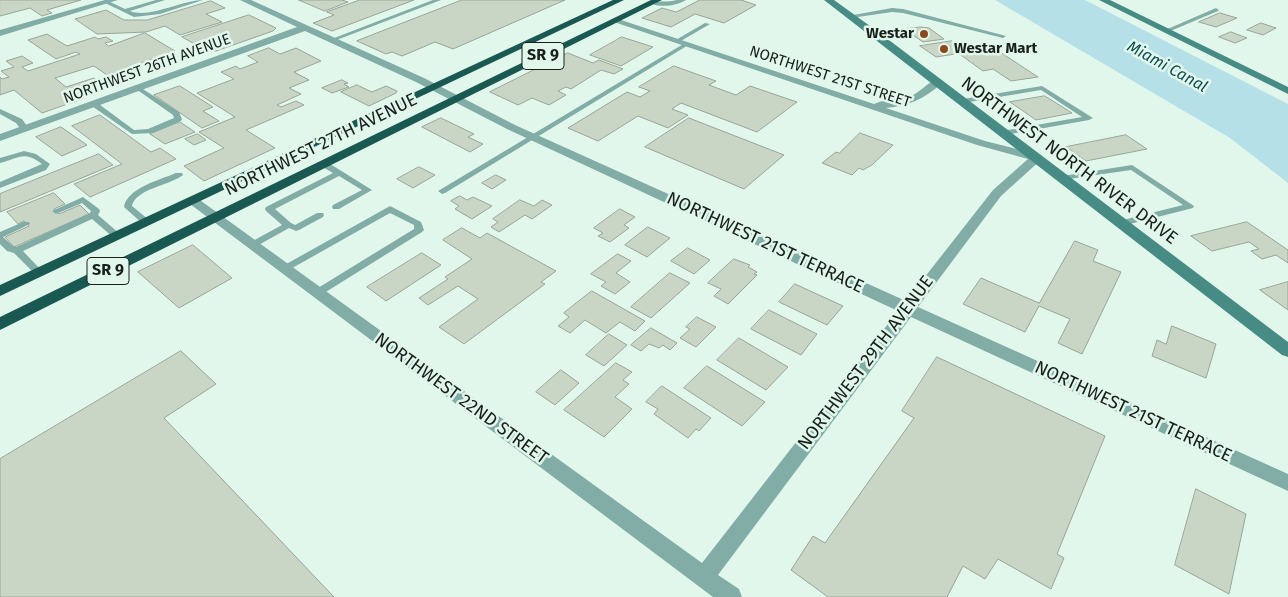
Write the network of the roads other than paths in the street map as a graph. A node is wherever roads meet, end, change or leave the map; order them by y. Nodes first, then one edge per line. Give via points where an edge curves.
1 (162, 0) edge
2 (200, 0) edge
3 (244, 0) edge
4 (438, 0) edge
5 (620, 0) edge
6 (682, 0) edge
7 (828, 0) edge
8 (1103, 0) edge
9 (110, 1) edge
10 (656, 1) edge
11 (1216, 10) dead end
12 (124, 11) junction
13 (851, 16) junction
14 (616, 21) junction
15 (707, 24) dead end
16 (304, 28) junction
17 (1166, 31) junction
18 (0, 34) edge
19 (1003, 36) dead end
20 (332, 40) junction
21 (682, 43) junction
22 (937, 82) junction
23 (434, 87) junction
24 (138, 88) junction
25 (1288, 91) edge
26 (455, 100) junction
27 (963, 101) junction
28 (94, 104) junction
29 (868, 106) junction
30 (0, 111) edge
31 (25, 129) junction
32 (1005, 133) junction
33 (534, 137) junction
34 (0, 138) edge
35 (1037, 158) junction
36 (0, 161) edge
37 (324, 164) junction
38 (339, 173) junction
39 (179, 175) dead end
40 (1062, 178) junction
41 (0, 185) edge
42 (442, 191) dead end
43 (192, 201) junction
44 (336, 207) dead end
45 (56, 211) dead end
46 (320, 214) dead end
47 (93, 215) junction
48 (215, 218) junction
49 (146, 222) junction
50 (1122, 223) junction
51 (26, 224) dead end
52 (288, 225) junction
53 (117, 236) junction
54 (0, 237) edge
55 (252, 245) junction
56 (17, 250) junction
57 (284, 269) junction
58 (39, 273) junction
59 (0, 291) edge
60 (317, 293) junction
61 (907, 309) junction
62 (0, 324) edge
63 (1288, 351) edge
64 (1288, 483) edge
65 (704, 577) junction
66 (731, 597) edge

1 - 12 lane
2 - 12 lane via 147,15
3 - 16 street, NORTHWEST 21ST TERRACE
4 - 20 lane
5 - 23 highway, NORTHWEST 27TH AVENUE / SR 9
6 - 10 lane via 670,4
7 - 13 main road, NORTHWEST NORTH RIVER DRIVE
8 - 17 main road
9 - 12 lane
9 - 18 street
10 - 14 highway, NORTHWEST 27TH AVENUE / SR 9
11 - 17 lane
13 - 19 lane via 903,11
13 - 22 main road, NORTHWEST NORTH RIVER DRIVE
14 - 21 street, NORTHWEST 21ST STREET
14 - 26 highway, NORTHWEST 27TH AVENUE / SR 9
15 - 21 lane
16 - 20 street, NORTHWEST 21ST TERRACE
16 - 24 street, NORTHWEST 26TH AVENUE
17 - 25 main road
20 - 23 street, NORTHWEST 21ST TERRACE
21 - 29 street, NORTHWEST 21ST STREET
21 - 33 lane
22 - 27 main road, NORTHWEST NORTH RIVER DRIVE
22 - 29 street via 910,102
23 - 26 street, NORTHWEST 21ST TERRACE
23 - 43 highway, NORTHWEST 27TH AVENUE / SR 9
24 - 28 street, NORTHWEST 26TH AVENUE
24 - 28 lane via 176,114 178,119 139,134
26 - 33 street, NORTHWEST 21ST TERRACE
26 - 37 highway, NORTHWEST 27TH AVENUE / SR 9
27 - 32 main road, NORTHWEST NORTH RIVER DRIVE
27 - 32 lane via 1042,88 1089,118
28 - 31 street, NORTHWEST 26TH AVENUE
29 - 35 street, NORTHWEST 21ST STREET
30 - 31 lane via 19,121
31 - 34 street, NORTHWEST 26TH AVENUE
32 - 35 main road, NORTHWEST NORTH RIVER DRIVE
33 - 42 lane
33 - 61 street, NORTHWEST 21ST TERRACE
35 - 40 main road, NORTHWEST NORTH RIVER DRIVE
35 - 61 street, NORTHWEST 29TH AVENUE via 997,193
36 - 41 lane via 33,153 46,164
37 - 38 lane
37 - 48 highway, NORTHWEST 27TH AVENUE / SR 9
38 - 44 lane via 368,190
38 - 52 lane via 269,209
39 - 49 lane via 137,194 129,201 128,207
40 - 50 main road, NORTHWEST NORTH RIVER DRIVE
40 - 50 lane via 1132,167 1190,206
43 - 48 street, NORTHWEST 22ND STREET
43 - 49 highway, NORTHWEST 27TH AVENUE / SR 9
45 - 47 lane via 83,200 96,211
46 - 52 lane via 296,228
47 - 53 lane
47 - 56 lane via 28,242
48 - 55 street, NORTHWEST 22ND STREET
48 - 62 highway, NORTHWEST 27TH AVENUE / SR 9
49 - 53 highway, NORTHWEST 27TH AVENUE / SR 9
50 - 63 main road, NORTHWEST NORTH RIVER DRIVE
51 - 54 lane
52 - 55 lane
53 - 58 highway, NORTHWEST 27TH AVENUE / SR 9
54 - 56 lane via 10,249
55 - 57 street, NORTHWEST 22ND STREET
56 - 58 lane
57 - 60 street, NORTHWEST 22ND STREET
57 - 60 lane via 383,212 394,210 418,224 418,230
58 - 59 highway, NORTHWEST 27TH AVENUE / SR 9
60 - 65 street, NORTHWEST 22ND STREET
61 - 64 street, NORTHWEST 21ST TERRACE
61 - 65 street, NORTHWEST 29TH AVENUE
65 - 66 street, NORTHWEST 22ND STREET

